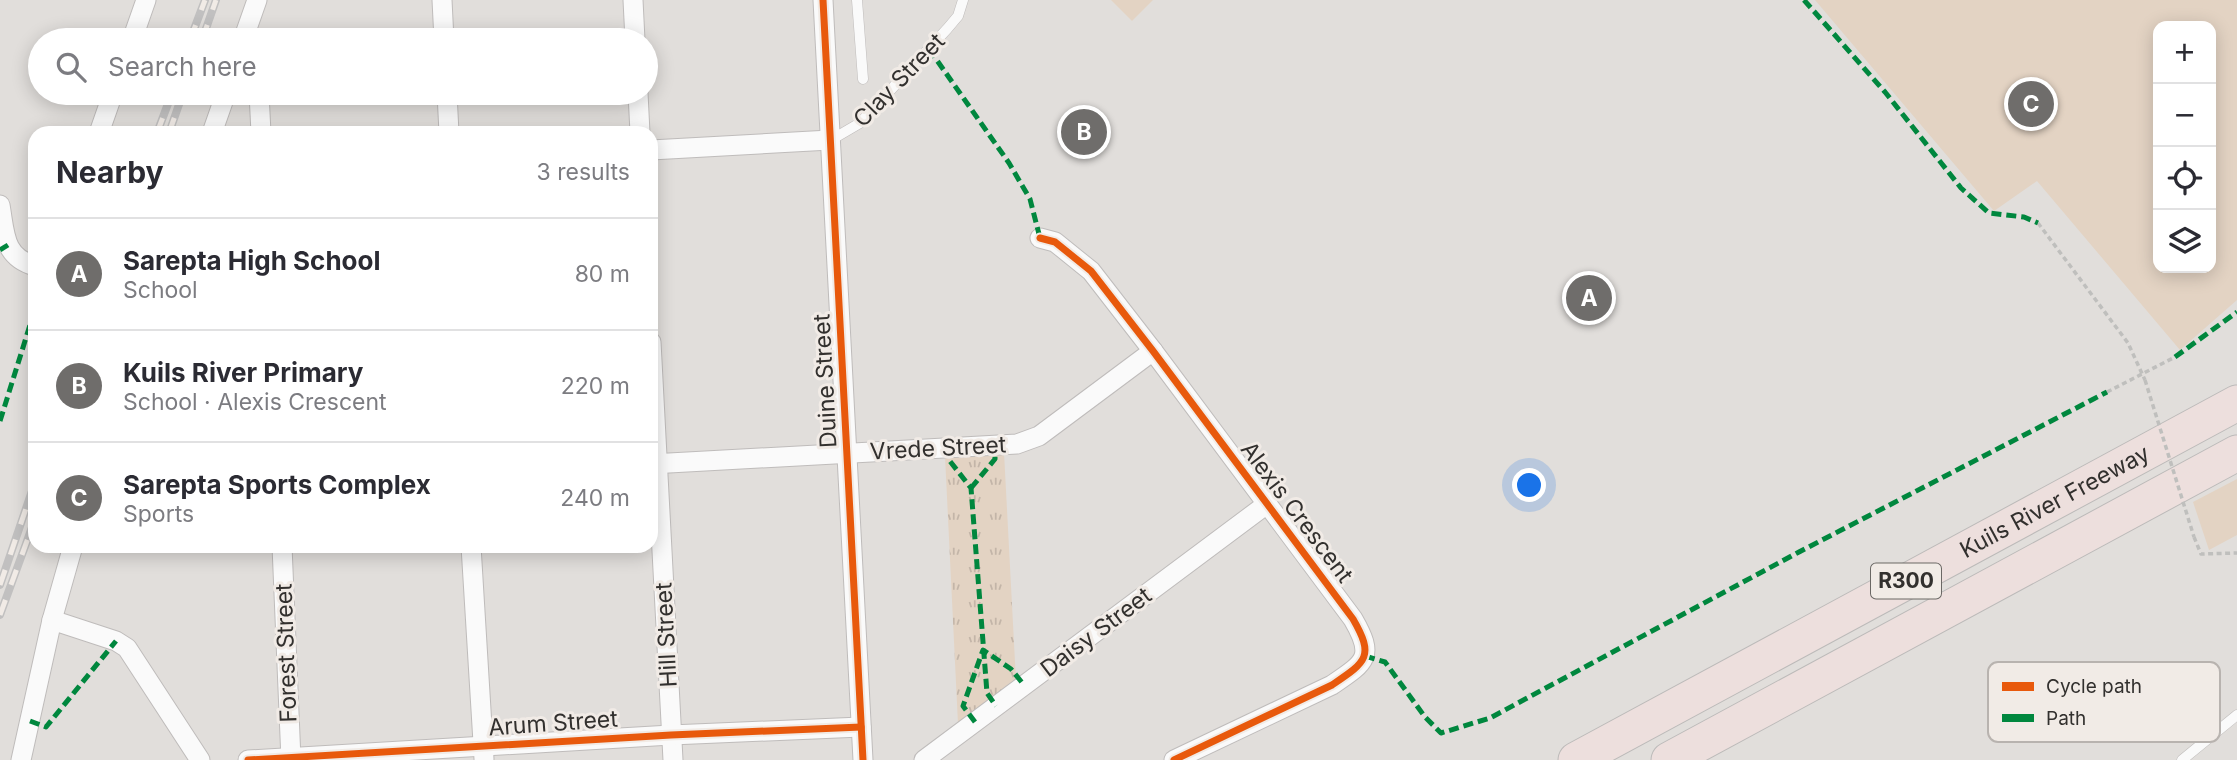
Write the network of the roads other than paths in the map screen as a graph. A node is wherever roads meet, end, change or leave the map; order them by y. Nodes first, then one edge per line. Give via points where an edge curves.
1 (146, 0) edge
2 (257, 0) edge
3 (442, 0) edge
4 (633, 0) edge
5 (823, 0) edge
6 (857, 0) edge
7 (963, 0) edge
8 (136, 28) edge
9 (247, 28) edge
10 (443, 28) edge
11 (634, 28) edge
12 (863, 79) dead end
13 (109, 105) edge
14 (222, 105) edge
15 (260, 105) edge
16 (448, 105) edge
17 (639, 105) edge
18 (101, 126) edge
19 (214, 126) edge
20 (261, 126) edge
21 (449, 126) edge
22 (640, 126) edge
23 (830, 141) junction
24 (658, 150) edge
25 (0, 205) edge
26 (1040, 238) dead end
27 (28, 264) edge
28 (1153, 351) junction
29 (2237, 403) edge
30 (848, 452) junction
31 (2237, 453) edge
32 (658, 464) edge
33 (1267, 504) junction
34 (658, 528) edge
35 (71, 553) edge
36 (282, 553) edge
37 (471, 553) edge
38 (52, 620) junction
39 (2237, 715) edge
40 (861, 727) junction
41 (2220, 729) edge
42 (671, 735) junction
43 (2204, 742) edge
44 (484, 754) edge
45 (291, 758) edge
46 (21, 760) edge
47 (200, 760) edge
48 (248, 760) edge
49 (673, 760) edge
50 (863, 760) edge
51 (924, 760) edge
52 (1174, 760) edge
53 (1576, 760) edge
54 (1669, 760) edge
55 (2182, 760) edge

1 - 8 street
2 - 9 street
3 - 10 street
4 - 11 street
5 - 23 street, Duine Street
6 - 12 lane
7 - 23 lane, Clay Street via 953,23 860,123
13 - 18 street
14 - 19 street
15 - 20 street
16 - 21 street
17 - 22 street
23 - 24 street, Clay Street
23 - 30 street, Duine Street
25 - 27 street via 8,245
26 - 28 street, Alexis Crescent via 1055,242 1091,271
28 - 30 street, Vrede Street via 1028,442
28 - 33 street, Alexis Crescent
29 - 53 highway, Kuils River Freeway / R300
30 - 32 street, Vrede Street
30 - 40 street, Duine Street
31 - 54 highway, Kuils River Freeway / R300
33 - 51 street, Daisy Street
33 - 52 street, Alexis Crescent via 1353,619 1365,640 1365,656 1332,685
34 - 42 street, Hill Street
35 - 38 street
36 - 45 street, Forest Street
37 - 44 street
38 - 46 street
38 - 47 street via 127,648
39 - 41 lane
40 - 42 street, Arum Street
40 - 50 street, Duine Street
42 - 44 street, Arum Street
42 - 49 street, Hill Street
43 - 55 lane
44 - 45 street, Arum Street
45 - 48 street, Arum Street

